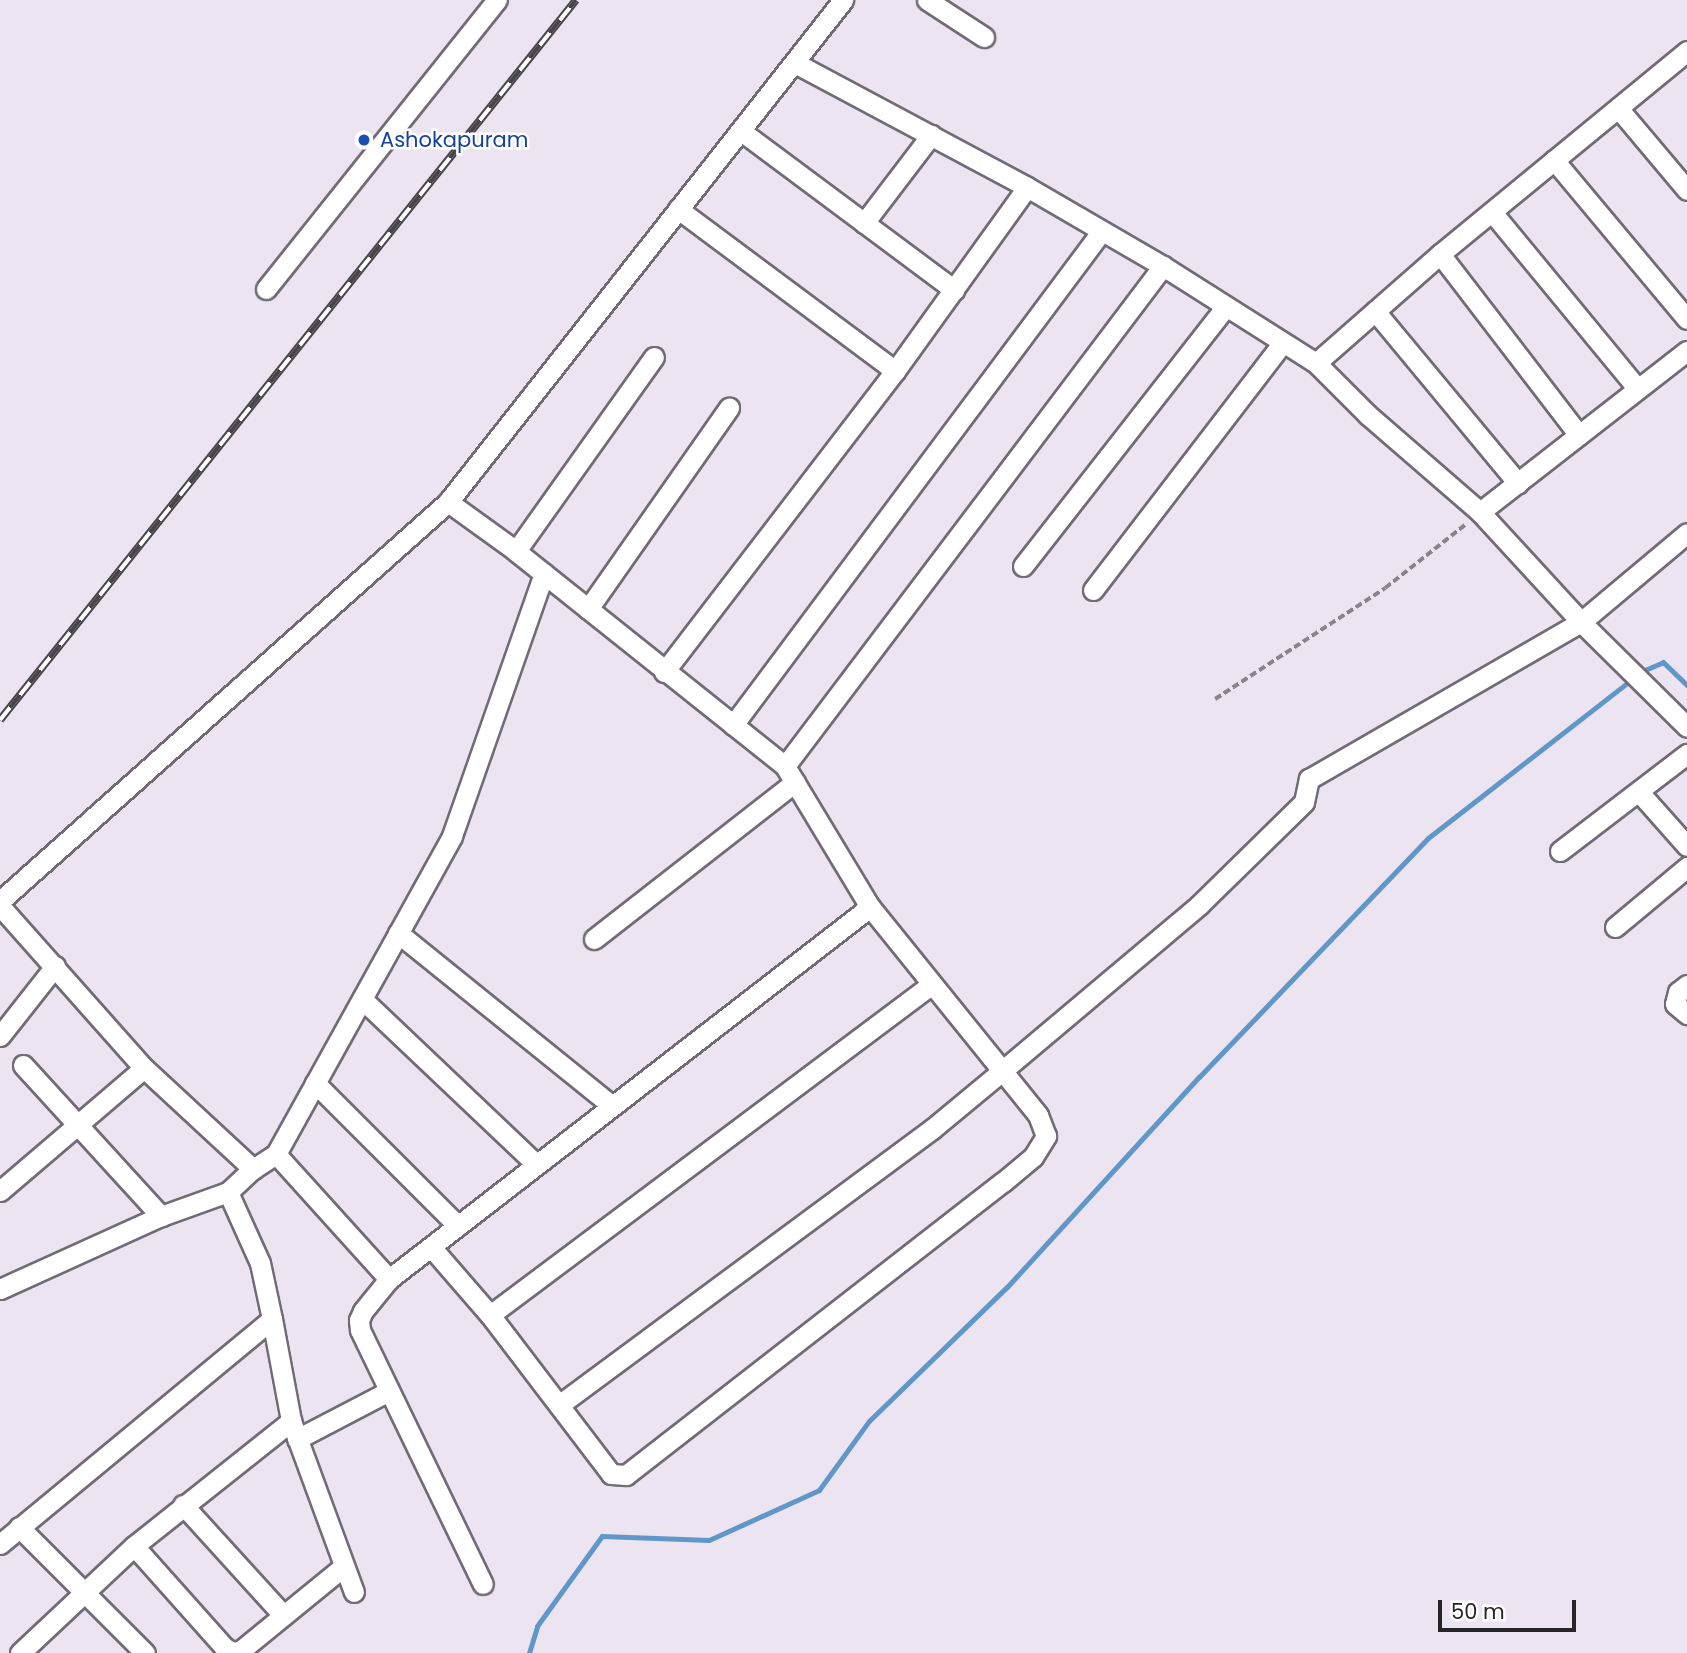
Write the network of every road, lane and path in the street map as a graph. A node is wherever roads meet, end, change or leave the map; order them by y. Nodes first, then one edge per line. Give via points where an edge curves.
1 (498, 0) edge
2 (843, 0) edge
3 (927, 0) edge
4 (984, 37) dead end
5 (1686, 54) edge
6 (795, 63) junction
7 (1618, 108) junction
8 (741, 131) junction
9 (931, 135) junction
10 (1554, 160) junction
11 (1027, 187) junction
12 (1687, 190) edge
13 (678, 209) junction
14 (1492, 212) junction
15 (864, 223) junction
16 (1101, 232) junction
17 (1440, 254) junction
18 (1163, 266) junction
19 (266, 289) dead end
20 (954, 290) junction
21 (1226, 307) junction
22 (1375, 312) junction
23 (1687, 319) edge
24 (1282, 344) junction
25 (1687, 351) edge
26 (654, 357) dead end
27 (1316, 363) junction
28 (895, 371) junction
29 (1638, 389) junction
30 (729, 408) dead end
31 (1579, 435) junction
32 (1518, 483) junction
33 (448, 502) junction
34 (1480, 512) junction
35 (1687, 533) edge
36 (516, 551) junction
37 (1023, 566) dead end
38 (544, 574) junction
39 (1093, 590) dead end
40 (588, 609) junction
41 (1581, 622) junction
42 (664, 671) junction
43 (1215, 699) dead end
44 (733, 725) junction
45 (1687, 727) edge
46 (1687, 754) edge
47 (790, 774) junction
48 (1639, 792) junction
49 (1687, 846) edge
50 (1560, 851) dead end
51 (1687, 867) edge
52 (0, 901) edge
53 (0, 906) edge
54 (870, 907) junction
55 (1615, 927) dead end
56 (398, 933) junction
57 (594, 939) dead end
58 (55, 966) junction
59 (932, 984) junction
60 (1687, 985) edge
61 (362, 999) junction
62 (1687, 1014) edge
63 (0, 1037) edge
64 (23, 1065) dead end
65 (144, 1068) junction
66 (1002, 1071) junction
67 (315, 1083) junction
68 (611, 1105) junction
69 (78, 1125) junction
70 (276, 1154) junction
71 (536, 1164) junction
72 (253, 1168) junction
73 (0, 1191) edge
74 (228, 1192) junction
75 (161, 1216) junction
76 (458, 1226) junction
77 (431, 1247) junction
78 (389, 1279) junction
79 (0, 1289) edge
80 (490, 1315) junction
81 (272, 1319) junction
82 (389, 1391) junction
83 (559, 1405) junction
84 (294, 1430) junction
85 (183, 1505) junction
86 (19, 1527) junction
87 (0, 1545) edge
88 (134, 1546) junction
89 (343, 1567) junction
90 (483, 1584) dead end
91 (86, 1592) junction
92 (354, 1592) dead end
93 (283, 1615) junction
94 (20, 1653) edge
95 (145, 1653) edge

1 - 19 street
2 - 6 street
3 - 4 street
5 - 7 street
6 - 8 street
6 - 9 street
7 - 10 street
7 - 12 street
8 - 13 street
8 - 15 street
9 - 11 street
9 - 15 street
10 - 14 street
10 - 23 street
11 - 16 street
11 - 20 street
13 - 28 street
13 - 33 street
14 - 17 street
14 - 29 street
15 - 20 street
16 - 18 street
16 - 44 street
17 - 22 street
17 - 31 street
18 - 21 street
18 - 47 street
20 - 28 street
21 - 24 street
21 - 37 street
22 - 27 street
22 - 32 street
24 - 27 street
24 - 39 street
25 - 29 street
26 - 36 street
27 - 34 street via 1368,415
28 - 42 street
29 - 31 street
30 - 40 street
31 - 32 street
32 - 34 street
33 - 36 street
33 - 52 street
34 - 41 street
34 - 43 path via 1385,588
35 - 41 street
36 - 38 street
38 - 40 street
38 - 56 street via 452,836
40 - 42 street
41 - 45 street
41 - 66 street via 1309,779 1304,802 1199,905
42 - 44 street
44 - 47 street
46 - 48 street
47 - 54 street
47 - 57 street
48 - 49 street
48 - 50 street
51 - 55 street
53 - 58 street
54 - 59 street
54 - 68 street
56 - 61 street
56 - 68 street
58 - 63 street
58 - 65 street
59 - 66 street
59 - 80 street
60 - 62 street via 1678,992 1675,1004
61 - 67 street
61 - 71 street
64 - 69 street
65 - 69 street
65 - 72 street
66 - 83 street via 932,1129
66 - 83 street via 1038,1115 1046,1136 1033,1157 626,1475 611,1474
67 - 70 street
67 - 76 street
68 - 71 street
69 - 73 street
69 - 75 street
70 - 72 street
70 - 78 street
71 - 76 street
72 - 74 street
74 - 75 street
74 - 81 street via 260,1263
75 - 79 street
76 - 77 street
77 - 78 street
77 - 80 street
78 - 82 street via 359,1320
80 - 83 street
81 - 84 street
81 - 86 street
82 - 84 street
82 - 90 street
84 - 85 street
84 - 89 street
85 - 88 street
85 - 93 street
86 - 87 street
86 - 91 street
88 - 91 street
88 - 93 street via 233,1653
89 - 92 street
89 - 93 street
91 - 94 street
91 - 95 street

